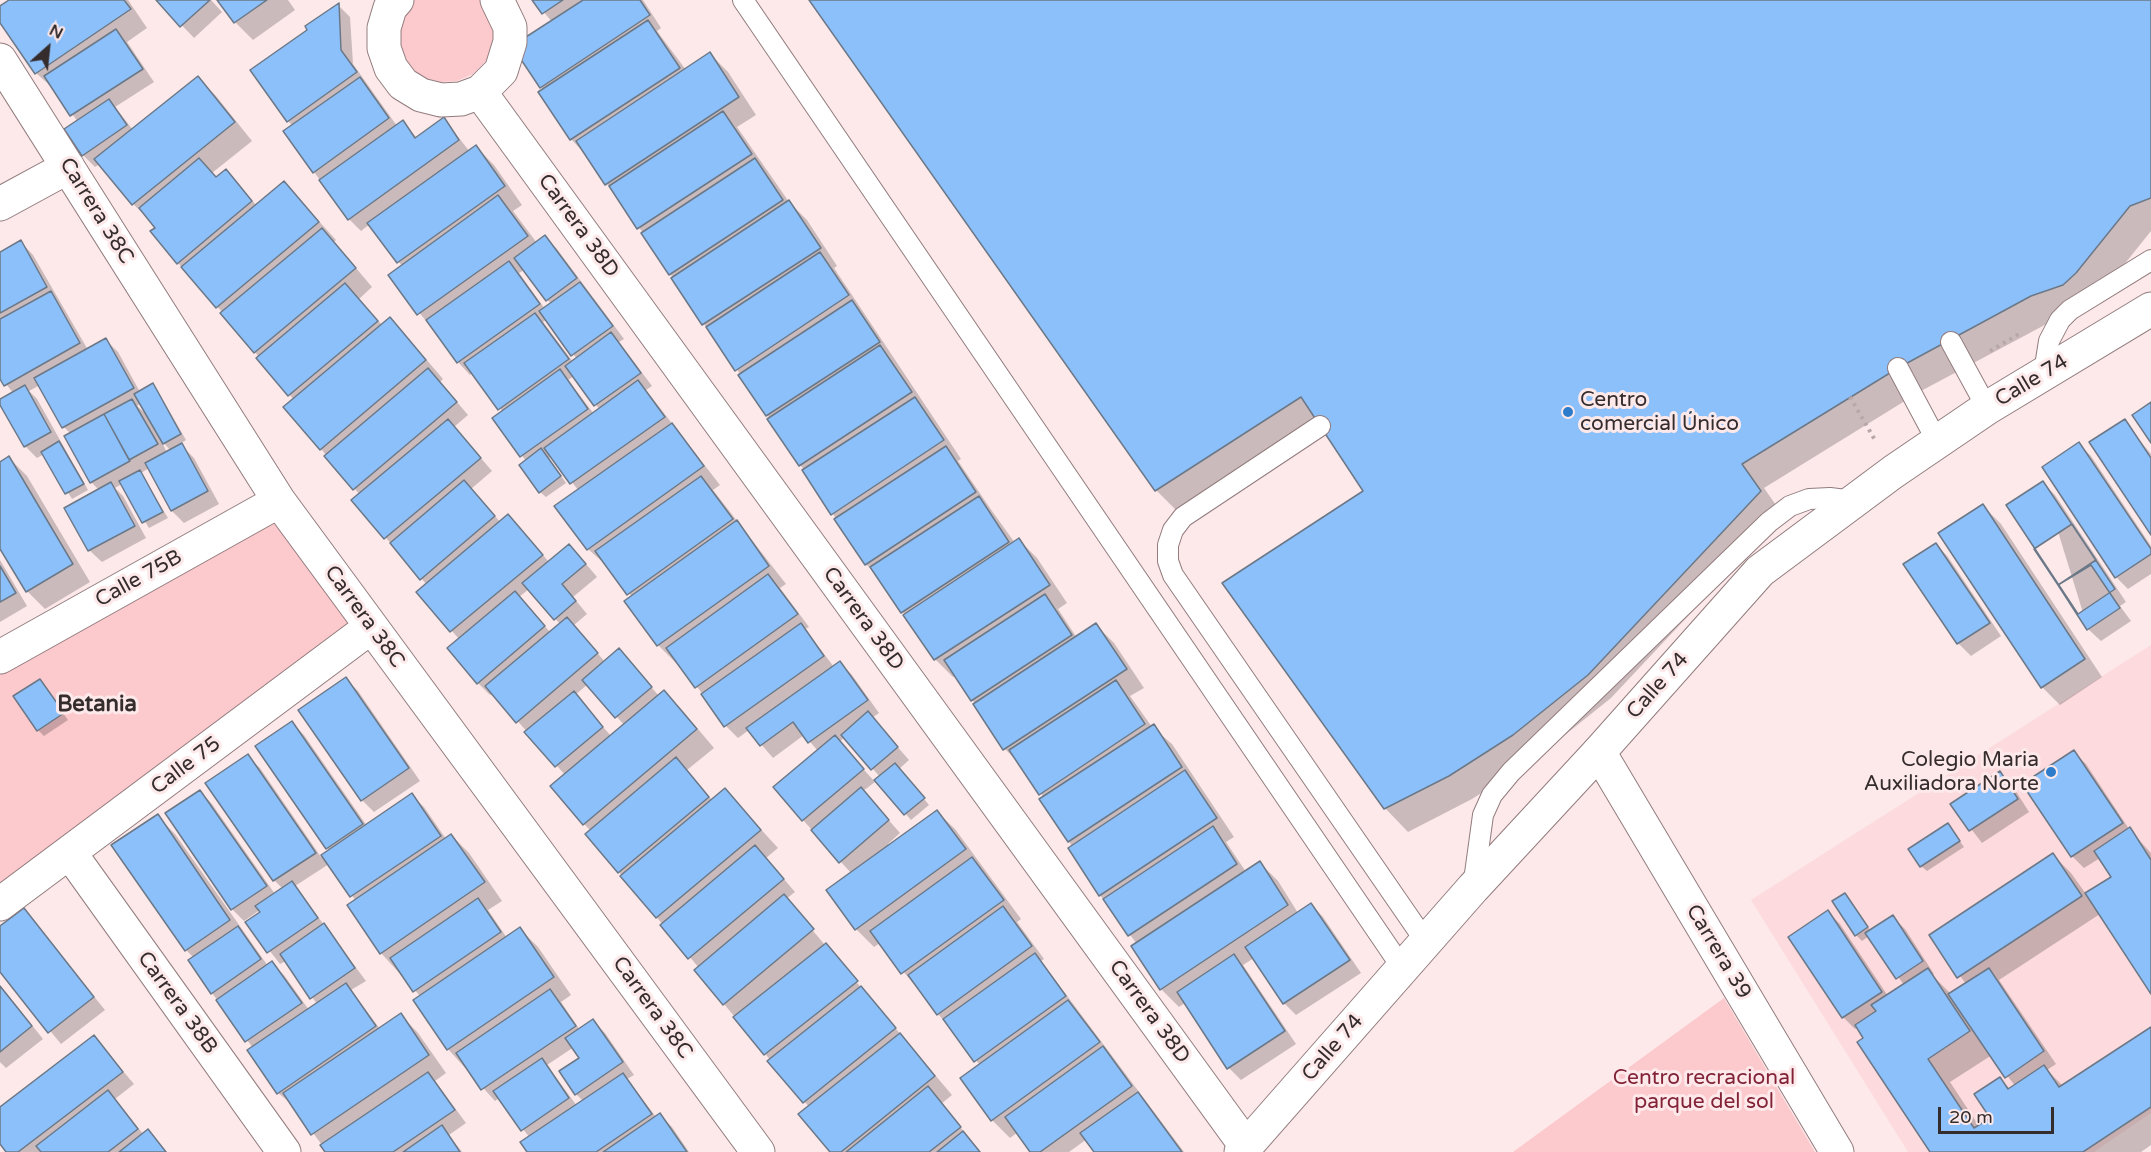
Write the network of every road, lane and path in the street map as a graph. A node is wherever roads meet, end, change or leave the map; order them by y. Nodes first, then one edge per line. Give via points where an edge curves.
1 (397, 0) edge
2 (497, 0) edge
3 (743, 0) edge
4 (0, 60) edge
5 (480, 92) junction
6 (68, 167) junction
7 (0, 204) edge
8 (2151, 260) edge
9 (2151, 309) edge
10 (2025, 331) dead end
11 (1951, 342) dead end
12 (1983, 355) dead end
13 (1898, 368) dead end
14 (2044, 373) junction
15 (1850, 397) dead end
16 (1987, 408) junction
17 (1320, 426) dead end
18 (1938, 443) junction
19 (1893, 472) junction
20 (279, 501) junction
21 (1853, 501) junction
22 (371, 627) junction
23 (0, 657) edge
24 (1599, 752) junction
25 (70, 853) junction
26 (1473, 888) junction
27 (0, 904) edge
28 (1426, 942) junction
29 (1403, 969) junction
30 (1244, 1149) edge
31 (284, 1152) edge
32 (758, 1152) edge
33 (1838, 1152) edge

1 - 5 street via 384,28 384,48 391,68 404,84 421,95 441,100 462,99
2 - 5 street via 510,27 510,42 501,71
3 - 29 lane
4 - 6 street, Carrera 38C
5 - 30 street, Carrera 38D
6 - 7 street
6 - 20 street, Carrera 38C
8 - 14 lane via 2060,320 2049,341
9 - 14 street, Calle 74
10 - 12 path
11 - 16 lane
13 - 18 lane
14 - 16 street, Calle 74
15 - 19 path
16 - 18 street, Calle 74
17 - 28 lane via 1183,517 1173,530 1168,561 1173,575
18 - 19 street, Calle 74
19 - 21 street, Calle 74
20 - 22 street, Carrera 38C
20 - 23 street, Calle 75B
21 - 24 street, Calle 74 via 1760,571
21 - 26 lane via 1809,500 1790,506 1769,522 1511,772 1492,795 1483,815
22 - 25 street, Calle 75
22 - 32 street, Carrera 38C
24 - 26 street, Calle 74
24 - 33 street, Carrera 39
25 - 27 street, Calle 75
25 - 31 street, Carrera 38B
26 - 28 street, Calle 74
28 - 29 street, Calle 74
29 - 30 street, Calle 74

